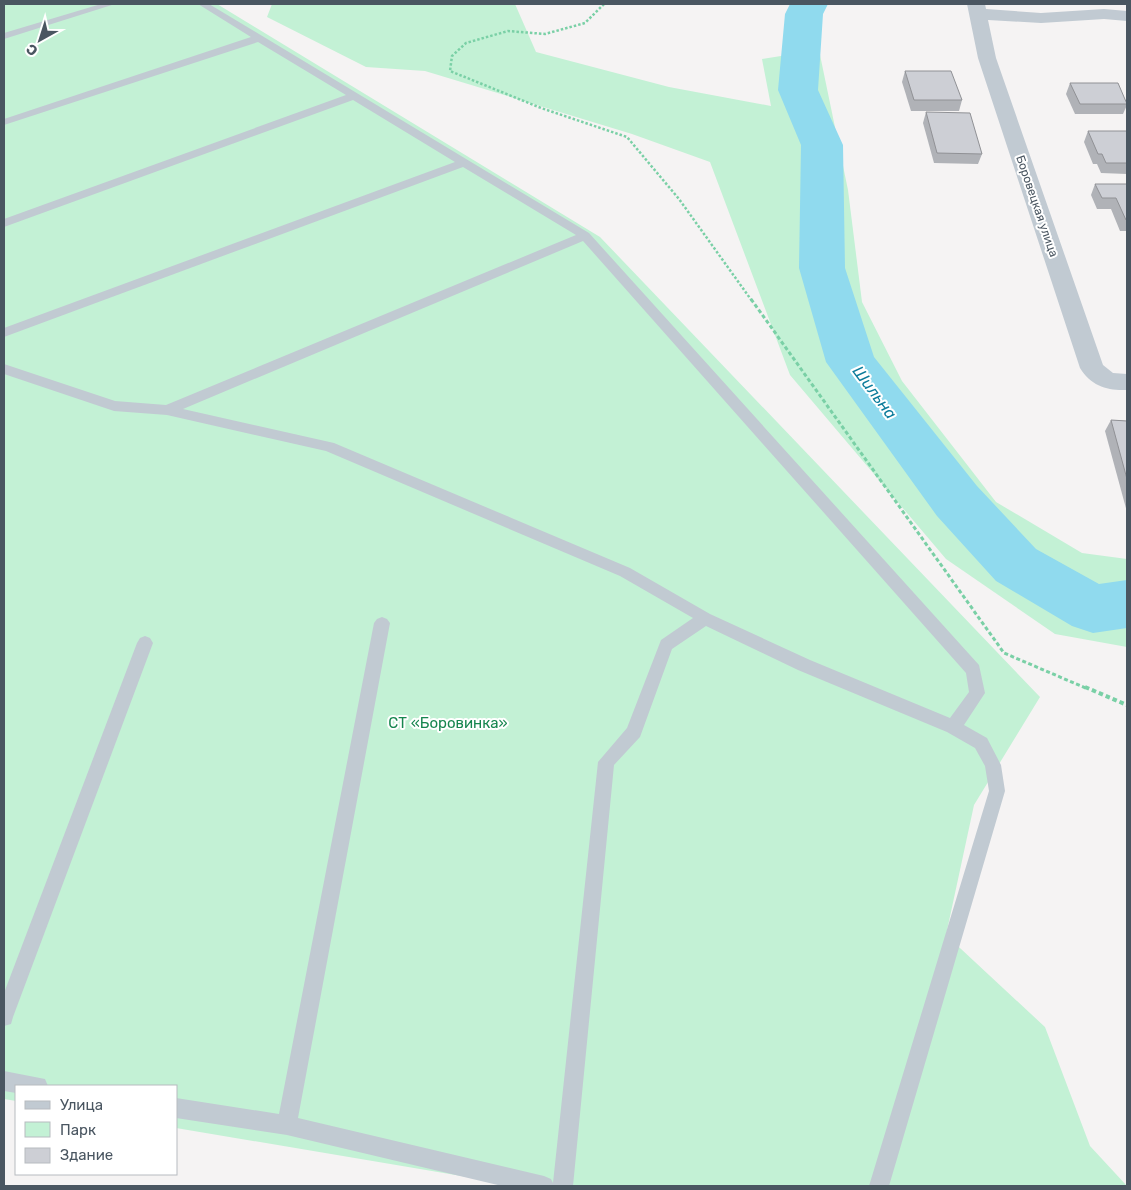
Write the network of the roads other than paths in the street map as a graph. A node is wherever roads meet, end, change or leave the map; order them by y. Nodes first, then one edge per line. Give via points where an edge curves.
1 (110, 4) edge
2 (203, 4) edge
3 (978, 9) edge
4 (1127, 16) edge
5 (4, 36) edge
6 (259, 38) junction
7 (354, 96) junction
8 (4, 122) edge
9 (463, 163) junction
10 (4, 223) edge
11 (585, 236) junction
12 (4, 333) edge
13 (4, 369) edge
14 (1127, 382) edge
15 (167, 410) junction
16 (704, 618) junction
17 (382, 623) dead end
18 (145, 643) dead end
19 (953, 727) junction
20 (4, 1017) edge
21 (4, 1081) edge
22 (31, 1085) edge
23 (178, 1108) edge
24 (287, 1125) junction
25 (544, 1186) edge
26 (563, 1186) edge
27 (879, 1186) edge

1 - 5 lane
2 - 6 lane
3 - 4 street via 1041,18 1104,14
3 - 14 street, Боровецкая улица via 987,58 1092,368 1099,377
6 - 7 lane
6 - 8 lane
7 - 9 lane
7 - 10 lane
9 - 11 lane
9 - 12 lane
11 - 15 lane
11 - 19 lane via 973,670 977,693
13 - 15 lane via 114,406
15 - 16 lane via 328,447 625,572
16 - 19 lane via 804,665
16 - 26 lane via 666,645 634,732 606,762
17 - 24 lane
18 - 20 lane
19 - 27 lane via 981,743 993,765 997,792
21 - 22 lane
23 - 24 lane
24 - 25 lane

